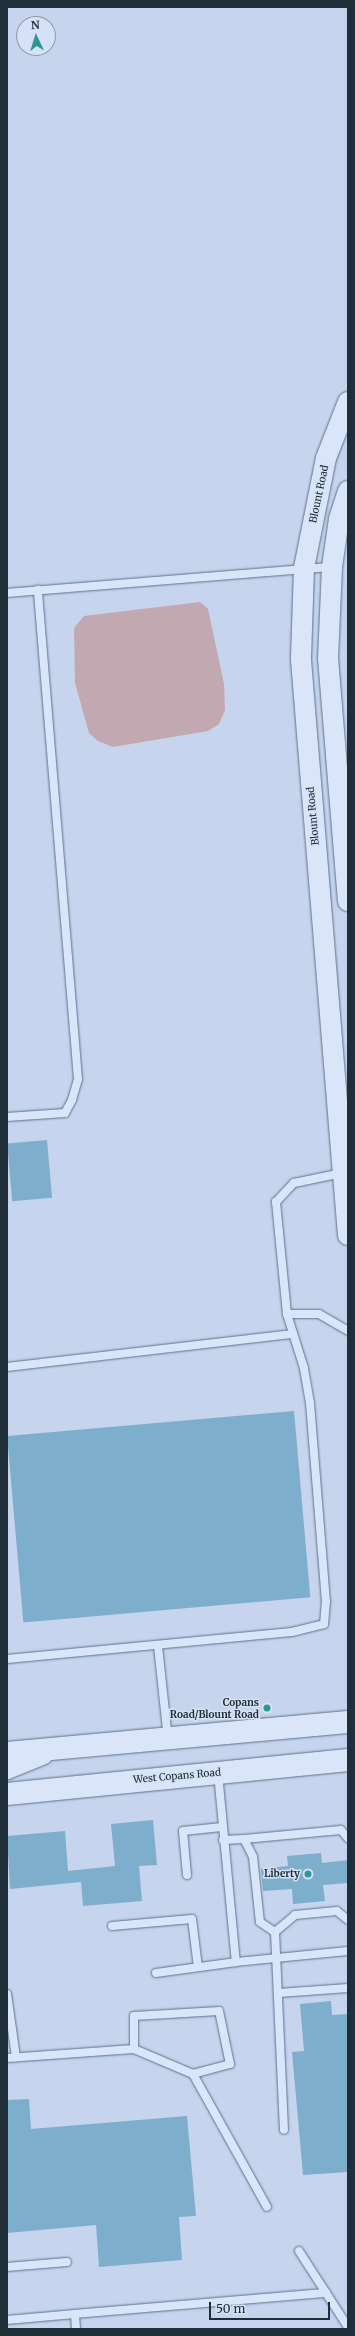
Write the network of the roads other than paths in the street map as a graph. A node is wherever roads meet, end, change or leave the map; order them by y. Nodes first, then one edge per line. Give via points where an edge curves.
1 (348, 402) edge
2 (348, 491) edge
3 (332, 567) junction
4 (304, 568) junction
5 (38, 590) junction
6 (7, 593) edge
7 (348, 901) edge
8 (7, 1117) edge
9 (343, 1173) junction
10 (348, 1235) edge
11 (287, 1314) junction
12 (348, 1330) edge
13 (293, 1334) junction
14 (7, 1367) edge
15 (158, 1646) junction
16 (7, 1659) edge
17 (348, 1722) edge
18 (168, 1739) junction
19 (56, 1748) junction
20 (7, 1753) edge
21 (348, 1760) edge
22 (7, 1768) edge
23 (218, 1772) junction
24 (7, 1794) edge
25 (222, 1827) junction
26 (348, 1838) edge
27 (244, 1839) junction
28 (223, 1840) junction
29 (187, 1875) dead end
30 (348, 1920) edge
31 (112, 1926) dead end
32 (275, 1932) junction
33 (348, 1951) edge
34 (275, 1959) junction
35 (236, 1962) junction
36 (198, 1967) junction
37 (156, 1973) dead end
38 (348, 1988) edge
39 (279, 1993) junction
40 (7, 1994) edge
41 (134, 2049) junction
42 (16, 2057) junction
43 (7, 2058) edge
44 (193, 2074) junction
45 (284, 2130) dead end
46 (267, 2207) dead end
47 (299, 2251) dead end
48 (67, 2262) dead end
49 (7, 2267) edge
50 (326, 2293) junction
51 (75, 2314) junction
52 (7, 2320) edge
53 (347, 2328) edge
54 (76, 2329) edge

1 - 4 street, Blount Road via 326,458
2 - 3 street via 339,519
3 - 4 lane
3 - 7 street via 328,658
4 - 5 lane
4 - 9 street, Blount Road via 300,660
5 - 6 lane
5 - 8 lane via 78,1079 65,1113
9 - 10 street, Blount Road
9 - 11 lane via 294,1183 276,1202
11 - 12 lane via 319,1314
11 - 13 lane
13 - 14 lane
13 - 15 lane via 304,1368 310,1403 326,1602 324,1624 292,1632
15 - 16 lane
15 - 18 lane
17 - 18 main road
18 - 19 main road
19 - 20 main road
19 - 22 main road via 14,1768
21 - 23 main road, West Copans Road
23 - 24 main road, West Copans Road
23 - 25 lane
25 - 28 lane
25 - 29 lane via 182,1831
26 - 27 lane via 342,1830
27 - 28 lane
27 - 32 lane via 253,1857 260,1922
28 - 35 lane
30 - 32 lane via 337,1911 295,1915
31 - 36 lane via 192,1919
32 - 34 lane
33 - 34 lane
34 - 35 lane
34 - 39 lane
35 - 36 lane
36 - 37 lane
38 - 39 lane
39 - 45 lane
40 - 42 lane
41 - 42 lane
41 - 44 lane
41 - 44 lane via 134,2016 219,2010 230,2064
42 - 43 lane
44 - 46 lane
47 - 50 lane
48 - 49 lane
50 - 51 lane
50 - 53 lane
51 - 52 lane
51 - 54 lane

